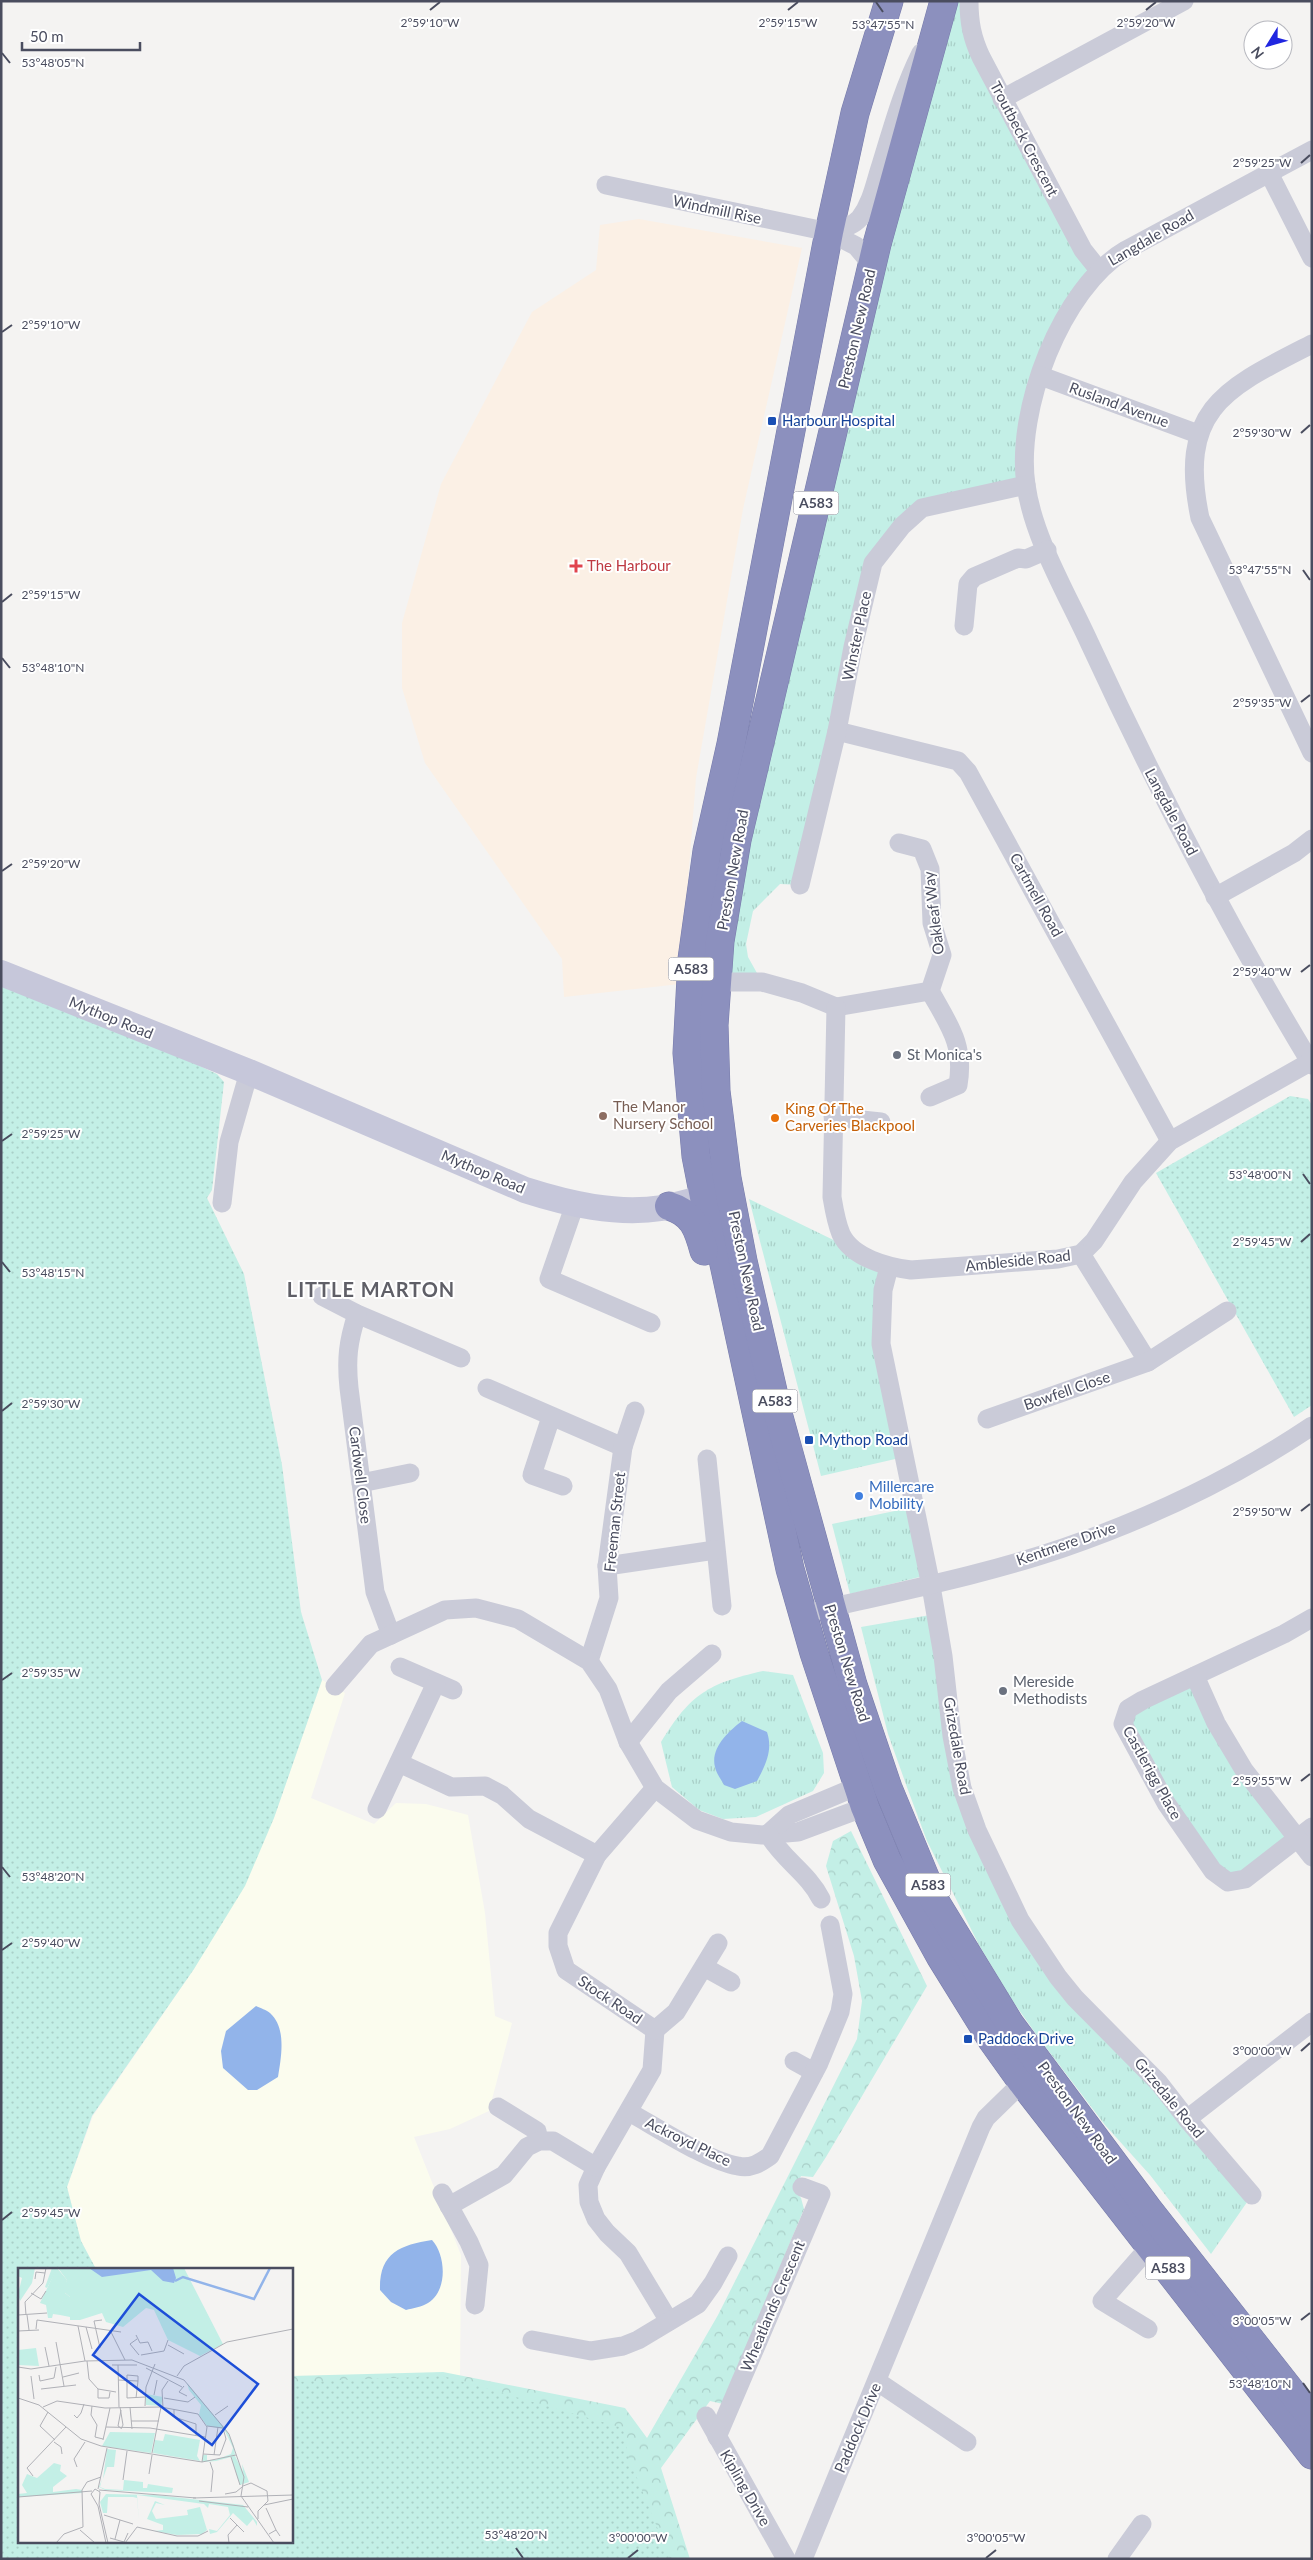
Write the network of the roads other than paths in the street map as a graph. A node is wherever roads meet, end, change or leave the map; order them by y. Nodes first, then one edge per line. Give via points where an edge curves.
1 (889, 1) edge
2 (969, 1) edge
3 (1184, 1) edge
4 (942, 7) edge
5 (1002, 99) junction
6 (1312, 150) edge
7 (1269, 173) junction
8 (606, 185) dead end
9 (829, 232) junction
10 (1312, 258) edge
11 (872, 265) junction
12 (1098, 270) junction
13 (1312, 344) edge
14 (1041, 376) junction
15 (1198, 434) junction
16 (1026, 485) junction
17 (1047, 550) junction
18 (964, 626) dead end
19 (837, 731) junction
20 (1312, 753) edge
21 (1312, 839) edge
22 (899, 843) dead end
23 (800, 885) dead end
24 (1216, 897) junction
25 (1, 973) edge
26 (716, 982) junction
27 (930, 991) junction
28 (836, 1007) junction
29 (1311, 1063) edge
30 (249, 1072) junction
31 (930, 1097) dead end
32 (833, 1117) junction
33 (881, 1122) dead end
34 (1170, 1141) junction
35 (717, 1194) junction
36 (222, 1203) dead end
37 (575, 1204) junction
38 (669, 1206) junction
39 (1080, 1254) junction
40 (889, 1267) junction
41 (322, 1296) dead end
42 (1227, 1311) dead end
43 (357, 1314) junction
44 (651, 1323) dead end
45 (461, 1358) dead end
46 (1148, 1362) junction
47 (744, 1364) junction
48 (488, 1388) dead end
49 (635, 1411) dead end
50 (551, 1417) junction
51 (987, 1419) dead end
52 (1312, 1426) edge
53 (623, 1447) junction
54 (707, 1459) dead end
55 (410, 1473) dead end
56 (361, 1483) junction
57 (563, 1486) dead end
58 (715, 1550) junction
59 (608, 1566) junction
60 (931, 1586) junction
61 (722, 1606) dead end
62 (831, 1608) junction
63 (802, 1615) junction
64 (1312, 1618) edge
65 (391, 1635) junction
66 (712, 1654) dead end
67 (589, 1661) junction
68 (400, 1667) dead end
69 (1195, 1676) junction
70 (335, 1686) dead end
71 (628, 1742) junction
72 (399, 1763) junction
73 (878, 1763) junction
74 (654, 1788) junction
75 (865, 1795) junction
76 (377, 1809) dead end
77 (897, 1811) junction
78 (1304, 1832) edge
79 (768, 1834) junction
80 (597, 1855) junction
81 (1312, 1857) edge
82 (822, 1899) dead end
83 (830, 1925) dead end
84 (718, 1943) dead end
85 (704, 1967) junction
86 (731, 1982) dead end
87 (1312, 2022) edge
88 (655, 2030) junction
89 (794, 2061) dead end
90 (814, 2072) junction
91 (1032, 2074) junction
92 (498, 2107) dead end
93 (629, 2112) junction
94 (1187, 2119) junction
95 (539, 2141) junction
96 (596, 2167) junction
97 (802, 2187) dead end
98 (1252, 2194) dead end
99 (1151, 2245) junction
100 (728, 2256) dead end
101 (475, 2305) dead end
102 (669, 2321) junction
103 (1148, 2329) dead end
104 (532, 2340) dead end
105 (878, 2382) junction
106 (706, 2416) dead end
107 (1312, 2418) edge
108 (717, 2437) junction
109 (967, 2442) dead end
110 (1312, 2455) edge
111 (1142, 2524) dead end
112 (786, 2559) edge
113 (803, 2559) edge
114 (1117, 2559) edge

1 - 9 highway, Preston New Road / A583 via 855,113
2 - 5 street, Troutbeck Crescent via 972,38
3 - 5 street
4 - 9 street via 905,83 875,189 866,209 851,225
4 - 11 highway, Preston New Road / A583
5 - 12 street, Troutbeck Crescent
6 - 7 street, Langdale Road
7 - 10 street
7 - 12 street, Langdale Road via 1126,250
8 - 9 street, Windmill Rise
9 - 11 street, Windmill Rise via 856,246
9 - 35 highway, Preston New Road / A583 via 731,744 707,851 693,949 687,1053 696,1156
11 - 26 highway, Preston New Road / A583 via 738,831
12 - 14 street, Langdale Road via 1062,321
13 - 15 street via 1235,386 1223,396
14 - 15 street, Rusland Avenue
14 - 16 street, Langdale Road via 1024,452
15 - 20 street via 1193,486 1200,518
16 - 17 street, Langdale Road via 1032,514
16 - 19 street, Winster Place via 922,508 902,526 873,563
17 - 18 street via 1026,559 1018,558 974,577 966,590
17 - 24 street, Langdale Road via 1145,762
19 - 23 street, Winster Place
19 - 34 street, Cartmell Road via 958,761 968,772
21 - 24 street via 1294,853
22 - 27 street, Oakleaf Way via 922,849 930,870 932,923 942,955
24 - 29 street, Langdale Road
25 - 30 street, Mythop Road
26 - 28 street via 762,982
26 - 35 highway, Preston New Road / A583 via 713,1058
27 - 28 street
27 - 31 street via 954,1034 961,1066 958,1085
28 - 32 street, Ambleside Road
29 - 34 street, Ambleside Road
30 - 36 street via 229,1142
30 - 37 street, Mythop Road via 525,1190
32 - 33 street
32 - 40 street, Ambleside Road via 832,1196 842,1236 855,1251
34 - 39 street, Ambleside Road via 1133,1182 1094,1241
35 - 38 street, Mythop Road
35 - 47 highway, Preston New Road / A583 via 722,1255
35 - 62 highway, Preston New Road / A583
37 - 38 street, Mythop Road via 622,1210
37 - 44 street via 549,1279
38 - 47 highway, A583 via 687,1214 699,1231 727,1343
39 - 40 street, Ambleside Road via 1058,1259 911,1270
39 - 46 street
40 - 60 street, Grizedale Road via 883,1290 881,1344
41 - 43 street
42 - 46 street, Bowfell Close
43 - 45 street
43 - 56 street, Cardwell Close via 346,1359
46 - 51 street, Bowfell Close
47 - 63 highway, Preston New Road / A583
48 - 50 street
49 - 53 street, Freeman Street
50 - 53 street
50 - 57 street via 532,1475
52 - 60 street, Kentmere Drive via 1190,1496 1126,1523 1063,1548
53 - 59 street, Freeman Street
54 - 58 street
55 - 56 street
56 - 65 street, Cardwell Close via 375,1592
58 - 59 street
58 - 61 street
59 - 67 street, Freeman Street via 609,1598
60 - 62 street, Kentmere Drive
60 - 94 street, Grizedale Road via 962,1788 995,1871 1020,1920 1058,1977 1159,2082
62 - 63 street, Kentmere Drive
62 - 73 highway, Preston New Road / A583
63 - 75 highway, Preston New Road / A583
64 - 69 street, Castlerigg Place
65 - 67 street via 445,1610 476,1608 518,1620
65 - 70 street via 371,1644
66 - 71 street via 669,1691
67 - 71 street via 608,1689
68 - 72 street via 444,1686
69 - 78 street via 1216,1723 1244,1770
69 - 78 street, Castlerigg Place via 1128,1709 1123,1724 1166,1803 1213,1871 1228,1882 1245,1879
71 - 74 street
72 - 76 street
72 - 80 street via 451,1787 485,1786 502,1795 529,1819
73 - 75 highway
73 - 77 highway, Preston New Road / A583
74 - 79 street via 697,1820 714,1827 731,1832
74 - 80 street, Stock Road
75 - 77 highway
75 - 79 street via 790,1815
75 - 91 highway, Preston New Road / A583 via 879,1843 918,1917 992,2040
77 - 91 highway, Preston New Road / A583 via 935,1901 1000,2008
78 - 81 street
79 - 82 street via 778,1850 814,1884
80 - 88 street, Stock Road via 558,1933 561,1960 576,1979
83 - 90 street, Ackroyd Place via 843,1994 835,2029
84 - 85 street
85 - 86 street
85 - 88 street via 676,2012
87 - 94 street
88 - 93 street, Stock Road via 652,2070
89 - 90 street
90 - 93 street, Ackroyd Place via 770,2156 756,2166 739,2167 717,2160
91 - 99 highway, Preston New Road / A583
91 - 105 street, Paddock Drive via 986,2118 981,2127
91 - 107 highway, Preston New Road / A583 via 1143,2202
92 - 95 street via 537,2131
93 - 96 street, Stock Road
94 - 98 street, Grizedale Road
95 - 96 street via 553,2141
95 - 101 street via 528,2146 504,2175 446,2199 479,2265
96 - 102 street, Stock Road via 588,2185 589,2202 596,2219 628,2253
97 - 108 street, Wheatlands Crescent via 821,2194
99 - 103 street via 1102,2301
99 - 110 highway, Preston New Road / A583
100 - 102 street via 698,2304
102 - 104 street via 638,2340 608,2349 574,2349
105 - 109 street
105 - 113 street, Paddock Drive
106 - 108 street, Kipling Drive
108 - 112 street, Kipling Drive
111 - 114 street

